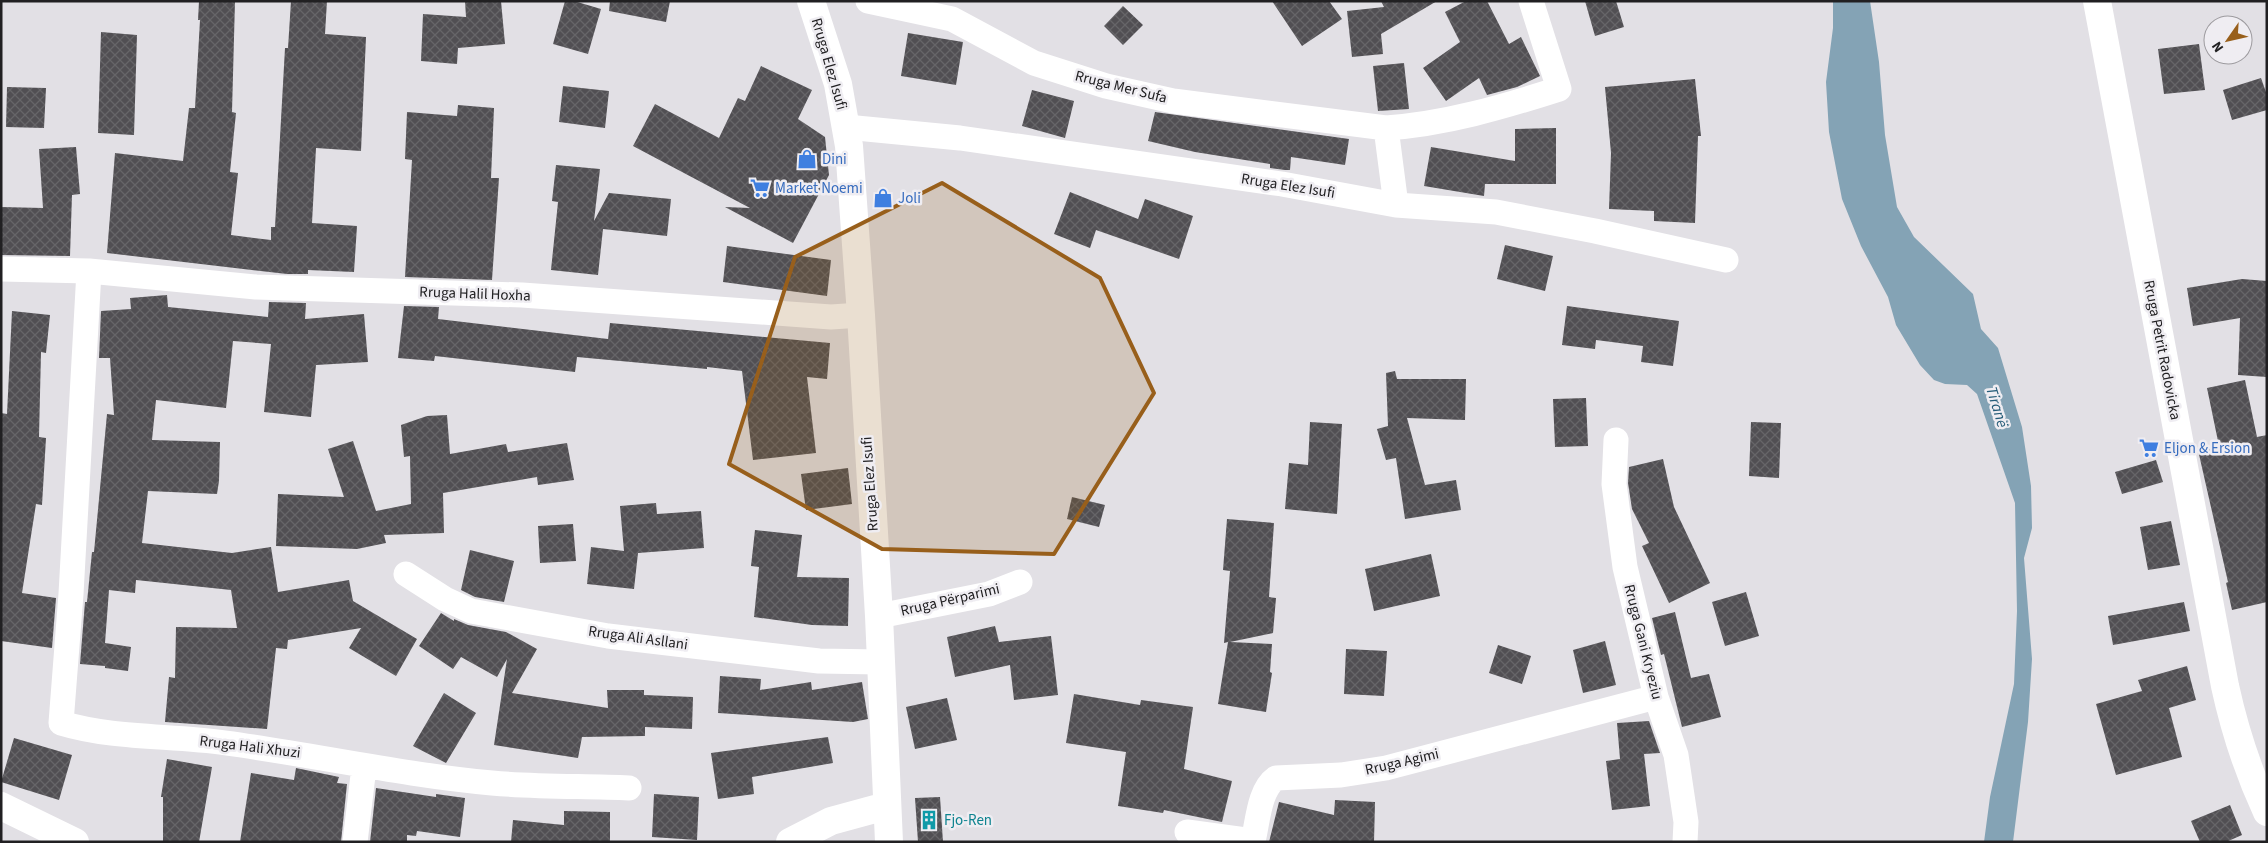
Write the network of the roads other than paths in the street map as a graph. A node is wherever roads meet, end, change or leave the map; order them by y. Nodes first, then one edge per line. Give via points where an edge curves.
1 (811, 1) edge
2 (868, 1) edge
3 (1531, 1) edge
4 (2097, 1) edge
5 (846, 127) junction
6 (1386, 128) junction
7 (1396, 205) junction
8 (1726, 260) dead end
9 (1, 269) edge
10 (89, 271) junction
11 (862, 315) junction
12 (1616, 440) dead end
13 (406, 574) dead end
14 (1020, 582) dead end
15 (879, 616) junction
16 (880, 662) junction
17 (1656, 697) junction
18 (364, 767) junction
19 (629, 788) dead end
20 (1, 806) edge
21 (886, 806) junction
22 (2267, 812) edge
23 (1187, 832) dead end
24 (75, 842) edge
25 (355, 842) edge
26 (790, 842) edge
27 (889, 842) edge
28 (1685, 842) edge

1 - 5 main road, Rruga Elez Isufi via 838,84
2 - 6 street, Rruga Mer Sufa via 952,18 1034,63 1106,86 1173,100
3 - 6 street, Rruga Mer Sufa via 1558,89 1499,107 1416,126
4 - 22 main road, Rruga Petrit Radovicka via 2225,686 2246,766
5 - 7 street, Rruga Elez Isufi via 969,139 1282,184
5 - 11 main road, Rruga Elez Isufi
6 - 7 street
7 - 8 street, Rruga Elez Isufi via 1496,212
9 - 10 street, Rruga Halil Hoxha
10 - 11 street, Rruga Halil Hoxha via 256,286 522,295 831,317
10 - 18 street, Rruga Hali Xhuzi via 61,723 87,731 222,742 310,754
11 - 15 main road, Rruga Elez Isufi
12 - 17 street, Rruga Gani Kryeziu via 1614,484 1625,567
13 - 16 street, Rruga Ali Asllani via 471,611 608,636 819,661
14 - 15 street, Rruga Përparimi via 989,594
15 - 16 main road, Rruga Elez Isufi
16 - 21 main road, Rruga Elez Isufi
17 - 23 street, Rruga Agimi via 1386,768 1276,778 1265,790 1253,841
17 - 28 street, Rruga Gani Kryeziu via 1676,755 1686,822
18 - 19 street, Rruga Hali Xhuzi via 493,783
18 - 25 street
20 - 24 main road
21 - 26 main road via 831,821
21 - 27 main road, Rruga Elez Isufi

